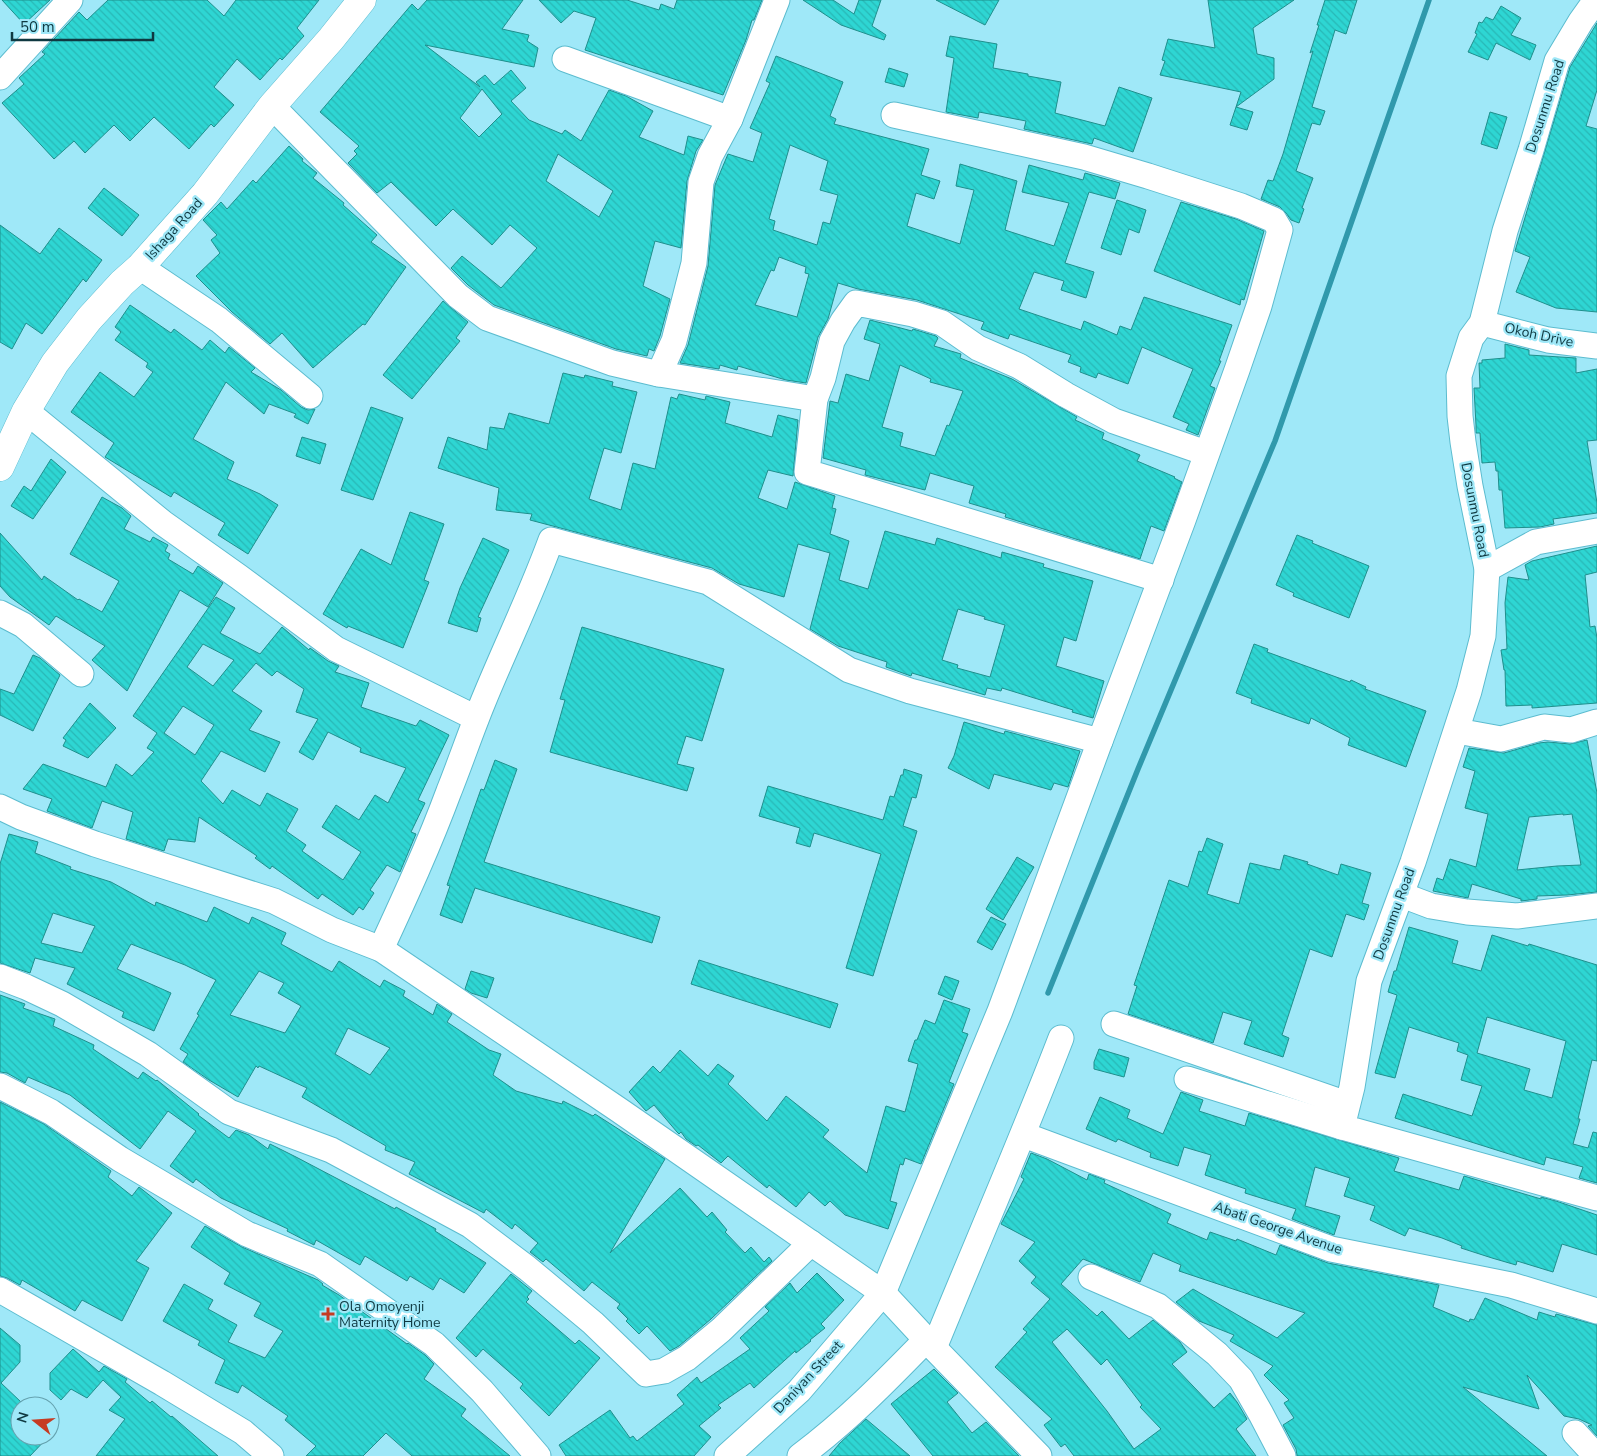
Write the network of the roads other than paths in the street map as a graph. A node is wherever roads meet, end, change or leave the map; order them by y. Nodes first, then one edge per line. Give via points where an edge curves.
1 (70, 0) edge
2 (347, 0) edge
3 (362, 0) edge
4 (777, 0) edge
5 (1596, 0) edge
6 (565, 59) dead end
7 (0, 77) edge
8 (272, 106) junction
9 (894, 115) dead end
10 (730, 119) junction
11 (140, 267) junction
12 (1482, 323) junction
13 (1597, 346) edge
14 (659, 374) junction
15 (310, 396) dead end
16 (815, 399) junction
17 (26, 411) junction
18 (0, 448) edge
19 (1206, 453) junction
20 (0, 467) edge
21 (1597, 531) edge
22 (1487, 570) junction
23 (1161, 580) junction
24 (0, 613) edge
25 (80, 674) dead end
26 (476, 718) junction
27 (1597, 722) edge
28 (1456, 731) junction
29 (1100, 740) junction
30 (0, 807) edge
31 (1402, 894) junction
32 (1597, 906) edge
33 (381, 949) junction
34 (0, 977) edge
35 (1114, 1024) dead end
36 (1061, 1038) dead end
37 (1187, 1079) dead end
38 (0, 1086) edge
39 (1347, 1106) junction
40 (1024, 1134) junction
41 (1597, 1198) edge
42 (811, 1243) junction
43 (1091, 1277) dead end
44 (0, 1290) edge
45 (883, 1293) junction
46 (1597, 1311) edge
47 (930, 1344) junction
48 (1575, 1433) dead end
49 (271, 1456) edge
50 (538, 1456) edge
51 (727, 1456) edge
52 (800, 1456) edge
53 (1039, 1456) edge
54 (1283, 1456) edge
55 (1596, 1456) edge

1 - 7 street
2 - 18 main road, Ishaga Road via 168,220 64,337 24,397
3 - 8 main road, Ishaga Road
4 - 10 street
5 - 12 street, Dosunmu Road via 1557,61 1505,230
6 - 10 street
8 - 11 main road, Ishaga Road via 205,194
8 - 14 street via 458,296 487,318 612,363
9 - 19 street, Daniyan Street via 1094,160 1241,206 1274,220 1280,230 1279,239 1259,306
10 - 14 street via 710,156 701,182 694,263 674,341
11 - 15 street via 219,320
11 - 17 main road, Ishaga Road via 89,319
12 - 13 street, Okoh Drive via 1548,340
12 - 22 street, Dosunmu Road via 1471,338 1460,376 1460,416
14 - 16 street
16 - 19 street via 832,342 856,303 942,323 978,348 1019,366 1114,421
16 - 23 street via 807,472
17 - 20 main road, Ishaga Road
17 - 26 street via 163,523 336,649
19 - 23 street, Daniyan Street
21 - 22 street via 1536,542
22 - 28 street, Dosunmu Road via 1483,636
23 - 29 street, Daniyan Street
24 - 25 street via 23,626
26 - 29 street via 551,540 708,582 849,670 910,690
26 - 33 street via 450,791
27 - 28 street via 1571,730 1544,727 1501,740
28 - 31 street, Dosunmu Road
29 - 45 street, Daniyan Street via 1000,1011
30 - 33 street via 95,844 274,901 332,930
31 - 32 street via 1430,906 1517,916
31 - 39 street, Dosunmu Road via 1369,982
33 - 42 street
34 - 42 street via 62,1004 148,1054 229,1112 331,1150 470,1225 593,1322 646,1374 664,1371 687,1358 722,1330
35 - 39 street
36 - 40 street
37 - 39 street
38 - 50 street via 50,1112 120,1159 247,1234 320,1264 434,1344 482,1390
39 - 41 street
40 - 46 street, Abati George Avenue via 1330,1249 1511,1285
40 - 47 street
42 - 45 street
43 - 54 street via 1158,1306 1217,1354 1241,1379
44 - 49 street via 243,1432
45 - 47 street
45 - 51 street, Daniyan Street via 798,1391
47 - 52 street via 844,1422
47 - 53 street
48 - 55 street

